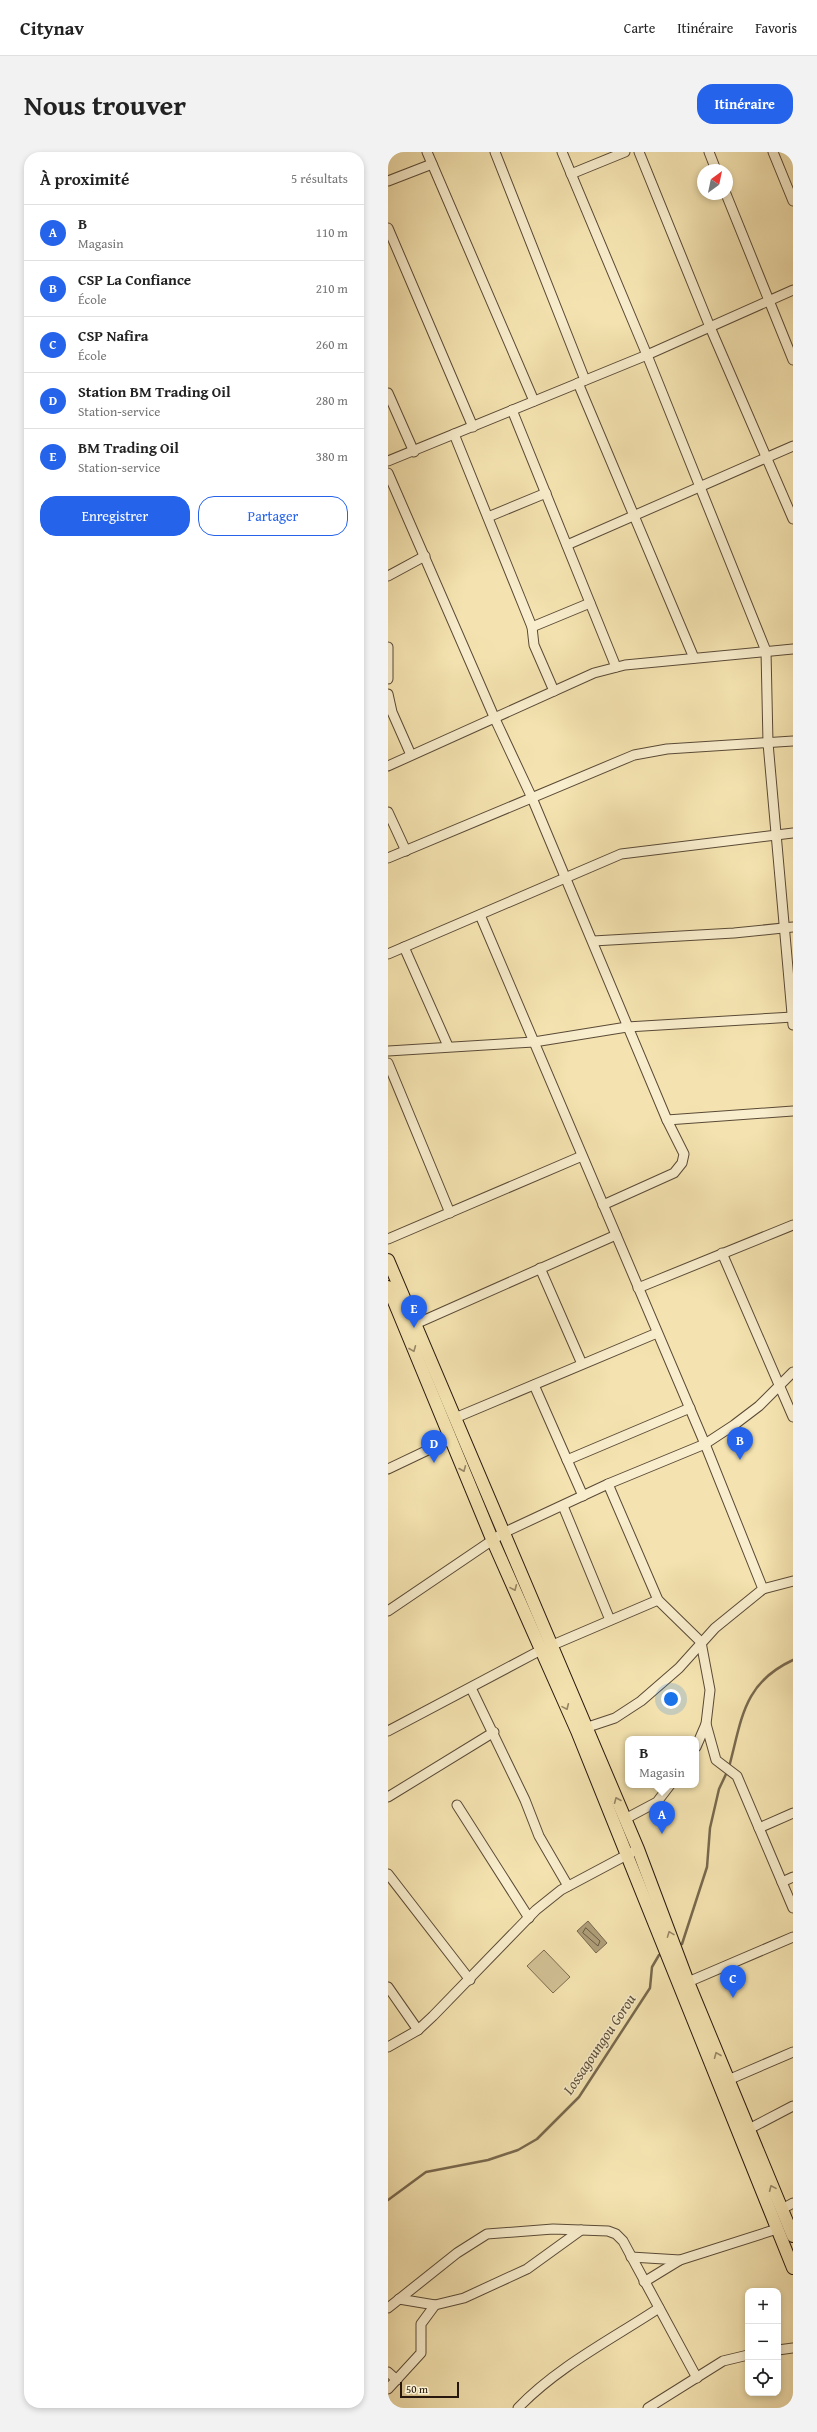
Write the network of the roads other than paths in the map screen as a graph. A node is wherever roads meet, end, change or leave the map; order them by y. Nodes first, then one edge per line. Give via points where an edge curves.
1 (495, 152) edge
2 (562, 152) edge
3 (625, 152) edge
4 (639, 152) edge
5 (709, 152) edge
6 (773, 152) edge
7 (431, 156) edge
8 (714, 164) edge
9 (571, 174) junction
10 (388, 181) edge
11 (728, 200) edge
12 (793, 201) edge
13 (389, 234) edge
14 (793, 290) edge
15 (769, 301) junction
16 (710, 327) junction
17 (646, 355) junction
18 (793, 360) edge
19 (581, 382) junction
20 (388, 394) edge
21 (534, 401) junction
22 (512, 410) junction
23 (474, 427) junction
24 (454, 434) junction
25 (793, 446) edge
26 (414, 452) junction
27 (766, 457) junction
28 (388, 461) edge
29 (388, 473) edge
30 (699, 486) junction
31 (546, 493) junction
32 (790, 503) edge
33 (633, 515) junction
34 (488, 517) junction
35 (793, 519) edge
36 (567, 545) junction
37 (425, 556) junction
38 (388, 576) edge
39 (590, 603) junction
40 (532, 627) junction
41 (388, 647) edge
42 (793, 649) edge
43 (766, 651) junction
44 (694, 658) junction
45 (616, 667) junction
46 (388, 679) edge
47 (554, 691) junction
48 (388, 694) edge
49 (495, 719) junction
50 (793, 741) edge
51 (768, 743) junction
52 (411, 755) junction
53 (388, 766) edge
54 (532, 798) junction
55 (388, 812) edge
56 (793, 833) edge
57 (775, 835) junction
58 (406, 851) junction
59 (388, 858) edge
60 (565, 879) junction
61 (480, 915) junction
62 (793, 927) edge
63 (783, 928) junction
64 (592, 941) junction
65 (404, 947) junction
66 (388, 954) edge
67 (793, 1017) edge
68 (793, 1025) edge
69 (628, 1027) junction
70 (534, 1042) junction
71 (448, 1046) junction
72 (388, 1051) edge
73 (388, 1063) edge
74 (793, 1111) edge
75 (667, 1120) junction
76 (582, 1156) junction
77 (603, 1206) junction
78 (450, 1213) junction
79 (793, 1225) edge
80 (616, 1235) junction
81 (388, 1239) edge
82 (722, 1253) junction
83 (388, 1260) edge
84 (540, 1268) junction
85 (388, 1287) edge
86 (638, 1288) junction
87 (410, 1326) junction
88 (658, 1333) junction
89 (582, 1364) junction
90 (793, 1372) edge
91 (534, 1384) junction
92 (780, 1384) junction
93 (690, 1408) junction
94 (793, 1416) edge
95 (455, 1418) junction
96 (451, 1439) junction
97 (705, 1444) junction
98 (567, 1460) junction
99 (388, 1469) edge
100 (608, 1484) junction
101 (583, 1496) junction
102 (563, 1506) junction
103 (503, 1533) junction
104 (492, 1539) junction
105 (793, 1581) edge
106 (763, 1589) junction
107 (658, 1600) junction
108 (388, 1611) edge
109 (610, 1620) junction
110 (701, 1642) junction
111 (546, 1648) junction
112 (471, 1688) junction
113 (706, 1724) junction
114 (582, 1729) junction
115 (388, 1731) edge
116 (494, 1732) junction
117 (699, 1740) edge
118 (667, 1788) edge
119 (388, 1797) edge
120 (457, 1805) dead end
121 (793, 1813) edge
122 (625, 1819) junction
123 (759, 1828) junction
124 (632, 1851) junction
125 (388, 1874) edge
126 (793, 1877) edge
127 (782, 1882) junction
128 (568, 1886) junction
129 (793, 1908) edge
130 (529, 1918) junction
131 (793, 1937) edge
132 (470, 1980) junction
133 (688, 1982) junction
134 (388, 1987) edge
135 (418, 2030) junction
136 (388, 2047) edge
137 (793, 2052) edge
138 (728, 2080) junction
139 (793, 2106) edge
140 (747, 2130) junction
141 (793, 2203) edge
142 (782, 2209) junction
143 (777, 2229) junction
144 (580, 2230) junction
145 (793, 2236) edge
146 (631, 2257) junction
147 (680, 2260) junction
148 (793, 2268) edge
149 (644, 2282) junction
150 (399, 2299) junction
151 (435, 2305) junction
152 (388, 2308) edge
153 (659, 2308) junction
154 (793, 2348) edge
155 (781, 2350) edge
156 (745, 2356) edge
157 (388, 2372) edge
158 (697, 2378) junction
159 (397, 2380) junction
160 (388, 2389) edge
161 (518, 2408) edge
162 (648, 2408) edge

1 - 19 street
2 - 9 street
3 - 9 street
4 - 16 street
5 - 8 street
6 - 12 street
7 - 10 street
7 - 21 street
9 - 17 street
11 - 15 street
13 - 23 street
14 - 15 street
15 - 16 street
15 - 18 street
16 - 17 street
16 - 27 street
17 - 19 street
17 - 30 street
19 - 21 street
19 - 33 street
20 - 26 street
21 - 22 street
22 - 23 street
22 - 31 street
23 - 24 street
24 - 26 street
24 - 34 street
25 - 27 street
26 - 28 street
27 - 30 street
27 - 32 street
29 - 37 street
30 - 33 street
30 - 43 street
31 - 34 street
31 - 36 street
32 - 35 street
33 - 36 street
33 - 44 street
34 - 40 street via 515,590
36 - 39 street
37 - 38 street
37 - 49 street
39 - 40 street
39 - 45 street
40 - 47 street via 534,645
41 - 46 street
42 - 43 street
43 - 44 street
43 - 51 street
44 - 45 street
45 - 47 street via 594,673
47 - 49 street
48 - 52 street via 392,712
49 - 52 street
49 - 54 street
50 - 51 street
51 - 54 street via 634,755
51 - 57 street
52 - 53 street
54 - 58 street
54 - 60 street
55 - 58 street
56 - 57 street
57 - 60 street via 636,851 622,854
57 - 63 street
58 - 59 street
60 - 61 street
60 - 64 street
61 - 65 street
61 - 70 street
62 - 63 street
63 - 64 street
63 - 67 street
64 - 69 street
65 - 66 street
65 - 71 street
67 - 68 street
67 - 69 street
69 - 70 street
69 - 75 street
70 - 71 street
70 - 76 street
71 - 72 street
73 - 78 street
74 - 75 street
75 - 77 street via 684,1154 679,1168 671,1175
76 - 77 street
76 - 78 street
77 - 80 street
78 - 81 street
79 - 82 street
80 - 84 street
80 - 86 street
82 - 86 street
82 - 92 street
83 - 87 main road
84 - 87 street
84 - 89 street
85 - 87 main road
86 - 88 street
87 - 95 main road
87 -> 96 main road
88 - 89 street
88 - 93 street
89 - 91 street
90 - 92 street
91 - 95 street
91 - 98 street
92 - 94 street
92 - 97 street via 760,1406
93 - 97 street
93 - 98 street
95 - 103 main road
96 - 99 street
96 -> 104 main road
97 - 100 street
97 - 106 street
98 - 101 street
100 - 101 street
100 - 107 street
101 - 102 street
102 - 103 street
102 - 109 street
103 - 104 street
103 - 111 main road
104 - 108 street
104 -> 111 main road
105 - 106 street
106 - 110 street
107 - 109 street
107 - 110 street
109 - 111 street
110 - 113 street via 710,1684
110 - 114 street via 679,1668 641,1701 615,1718
111 - 112 street
111 - 114 main road
112 - 115 street
112 - 116 street
113 - 117 street
113 - 123 street via 716,1760 737,1776
122 -> 114 main road
114 - 124 main road
116 - 119 street
116 - 128 street via 539,1836
118 - 122 street via 654,1804
120 - 130 street
121 - 123 street
122 - 124 main road
123 - 127 street
124 - 128 street
133 -> 124 main road
124 - 143 main road
125 - 132 street
126 - 127 street
127 - 129 street
128 - 130 street
130 - 132 street
131 - 133 street
132 - 135 street
138 -> 133 main road
134 - 135 street
135 - 136 street
137 - 138 street
138 - 140 main road
139 - 140 street
142 -> 140 main road
141 - 142 street
142 - 145 main road
143 - 147 street
143 - 148 main road
144 - 146 street via 616,2234 623,2241
144 - 150 street via 553,2229 487,2234 457,2253
144 - 151 street via 527,2269 464,2298
146 - 147 street
146 - 149 street
147 - 149 street
149 - 153 street
150 - 151 street
150 - 152 street
151 - 159 street via 421,2324 421,2353
153 - 158 street
153 - 161 street via 570,2366
154 - 155 street
156 - 158 street via 723,2361
157 - 159 street
158 - 162 street
159 - 160 street

